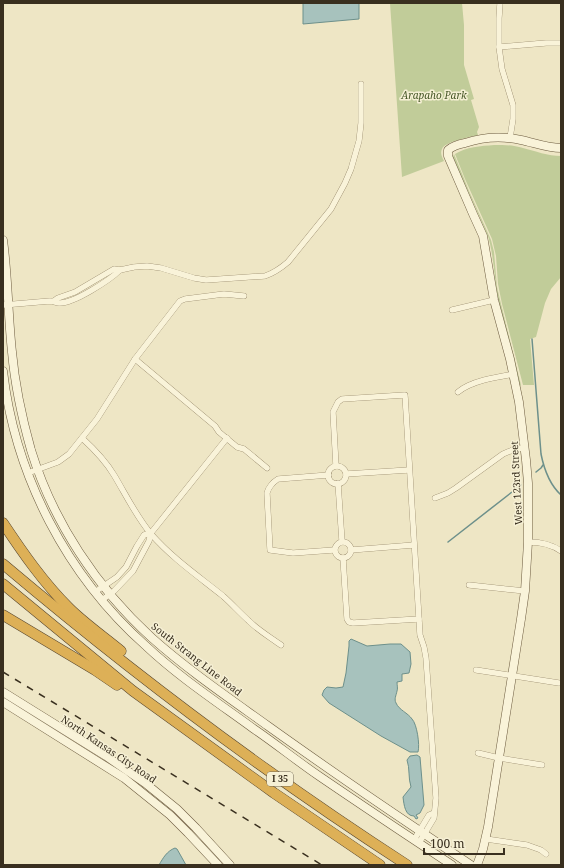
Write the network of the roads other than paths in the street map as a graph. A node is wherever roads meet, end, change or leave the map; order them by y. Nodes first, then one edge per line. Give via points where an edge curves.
1 (500, 3) edge
2 (561, 43) edge
3 (499, 47) junction
4 (361, 84) dead end
5 (510, 138) junction
6 (561, 148) edge
7 (3, 240) edge
8 (244, 296) dead end
9 (494, 300) junction
10 (6, 305) edge
11 (452, 310) dead end
12 (135, 359) junction
13 (3, 371) edge
14 (514, 374) junction
15 (458, 392) dead end
16 (82, 438) junction
17 (227, 438) junction
18 (525, 448) junction
19 (336, 466) junction
20 (267, 468) dead end
21 (38, 469) junction
22 (409, 470) junction
23 (28, 473) junction
24 (346, 474) junction
25 (328, 475) junction
26 (338, 484) junction
27 (435, 498) dead end
28 (3, 523) edge
29 (151, 533) junction
30 (342, 541) junction
31 (528, 542) junction
32 (414, 545) junction
33 (334, 550) junction
34 (351, 550) junction
35 (561, 551) edge
36 (343, 558) junction
37 (3, 564) edge
38 (3, 584) edge
39 (469, 585) dead end
40 (104, 586) junction
41 (524, 591) junction
42 (96, 592) junction
43 (110, 594) junction
44 (102, 600) junction
45 (3, 615) edge
46 (419, 619) junction
47 (281, 645) dead end
48 (476, 670) dead end
49 (512, 676) junction
50 (559, 683) dead end
51 (156, 687) junction
52 (133, 691) junction
53 (3, 692) edge
54 (3, 702) edge
55 (478, 753) dead end
56 (499, 758) junction
57 (542, 765) dead end
58 (422, 832) junction
59 (486, 838) junction
60 (416, 841) junction
61 (546, 854) dead end
62 (218, 865) edge
63 (230, 865) edge
64 (380, 865) edge
65 (407, 865) edge
66 (452, 865) edge
67 (472, 865) edge
68 (477, 865) edge

1 - 3 street
2 - 3 street
3 - 5 street via 502,69 513,105 514,119
4 - 10 street via 361,123 345,184 331,209 288,262 274,272 265,276 206,280 161,268 134,267 120,270 80,297 67,302
5 - 6 main road
5 - 9 main road, West 123rd Street via 476,140 452,146 448,150 448,156 483,236
7 - 10 main road, South Strang Line Road
8 - 12 street via 224,294 180,301
9 - 11 street
9 - 14 main road, West 123rd Street
10 - 21 main road, South Strang Line Road via 19,403
12 - 16 street
12 - 17 street
13 - 23 main road, South Strang Line Road via 8,406
14 - 15 street via 475,383
14 - 18 main road, West 123rd Street
16 - 21 street via 69,454 58,462
16 - 29 street via 104,460
17 - 20 street
17 - 29 street
18 - 27 street via 503,454 456,488
18 - 31 main road, West 123rd Street
19 - 22 street via 333,412 338,402 342,399 405,395
19 - 24 street via 342,467
19 - 25 street
21 - 23 street
21 - 40 main road, South Strang Line Road via 67,531 88,566
22 - 24 street
22 - 32 street
23 - 42 main road, South Strang Line Road via 57,534 81,574
24 - 26 street via 345,479
25 - 26 street
25 - 33 street via 278,479 271,485 267,494 270,550 293,553
26 - 30 street
28 - 51 highway via 33,567 70,609 152,677
29 - 40 street via 144,535 126,567
29 - 43 street via 133,571
29 - 47 street via 173,556 224,597 259,630
30 - 33 street via 337,543
30 - 34 street via 348,544
31 - 35 street via 542,542
31 - 41 main road, West 123rd Street
32 - 34 street
32 - 46 street
33 - 36 street via 338,557
34 - 36 street via 348,556
36 - 46 street via 349,622
37 - 51 highway, I 35
38 - 52 highway, I 35
39 - 41 street
40 - 42 street
40 - 43 main road, South Strang Line Road
41 - 49 main road, West 123rd Street
42 - 44 main road, South Strang Line Road
43 - 44 street
43 - 58 main road, South Strang Line Road via 153,638 205,680 323,766
44 - 60 main road, South Strang Line Road via 130,632 164,662 317,775
45 - 52 highway via 123,689
46 - 58 street via 420,636 426,658 436,798 434,818
48 - 49 street
49 - 50 street
49 - 56 main road, West 123rd Street
51 - 65 highway, I 35 via 285,782
52 - 64 highway, I 35 via 274,793
53 - 63 main road, North Kansas City Road via 145,783 196,828
54 - 62 main road, North Kansas City Road via 129,782 170,815
55 - 56 street
56 - 57 street
56 - 59 main road, West 123rd Street
58 - 60 street
58 - 67 main road, South Strang Line Road
59 - 61 street via 527,845
59 - 68 main road, West 123rd Street
60 - 66 main road, South Strang Line Road

